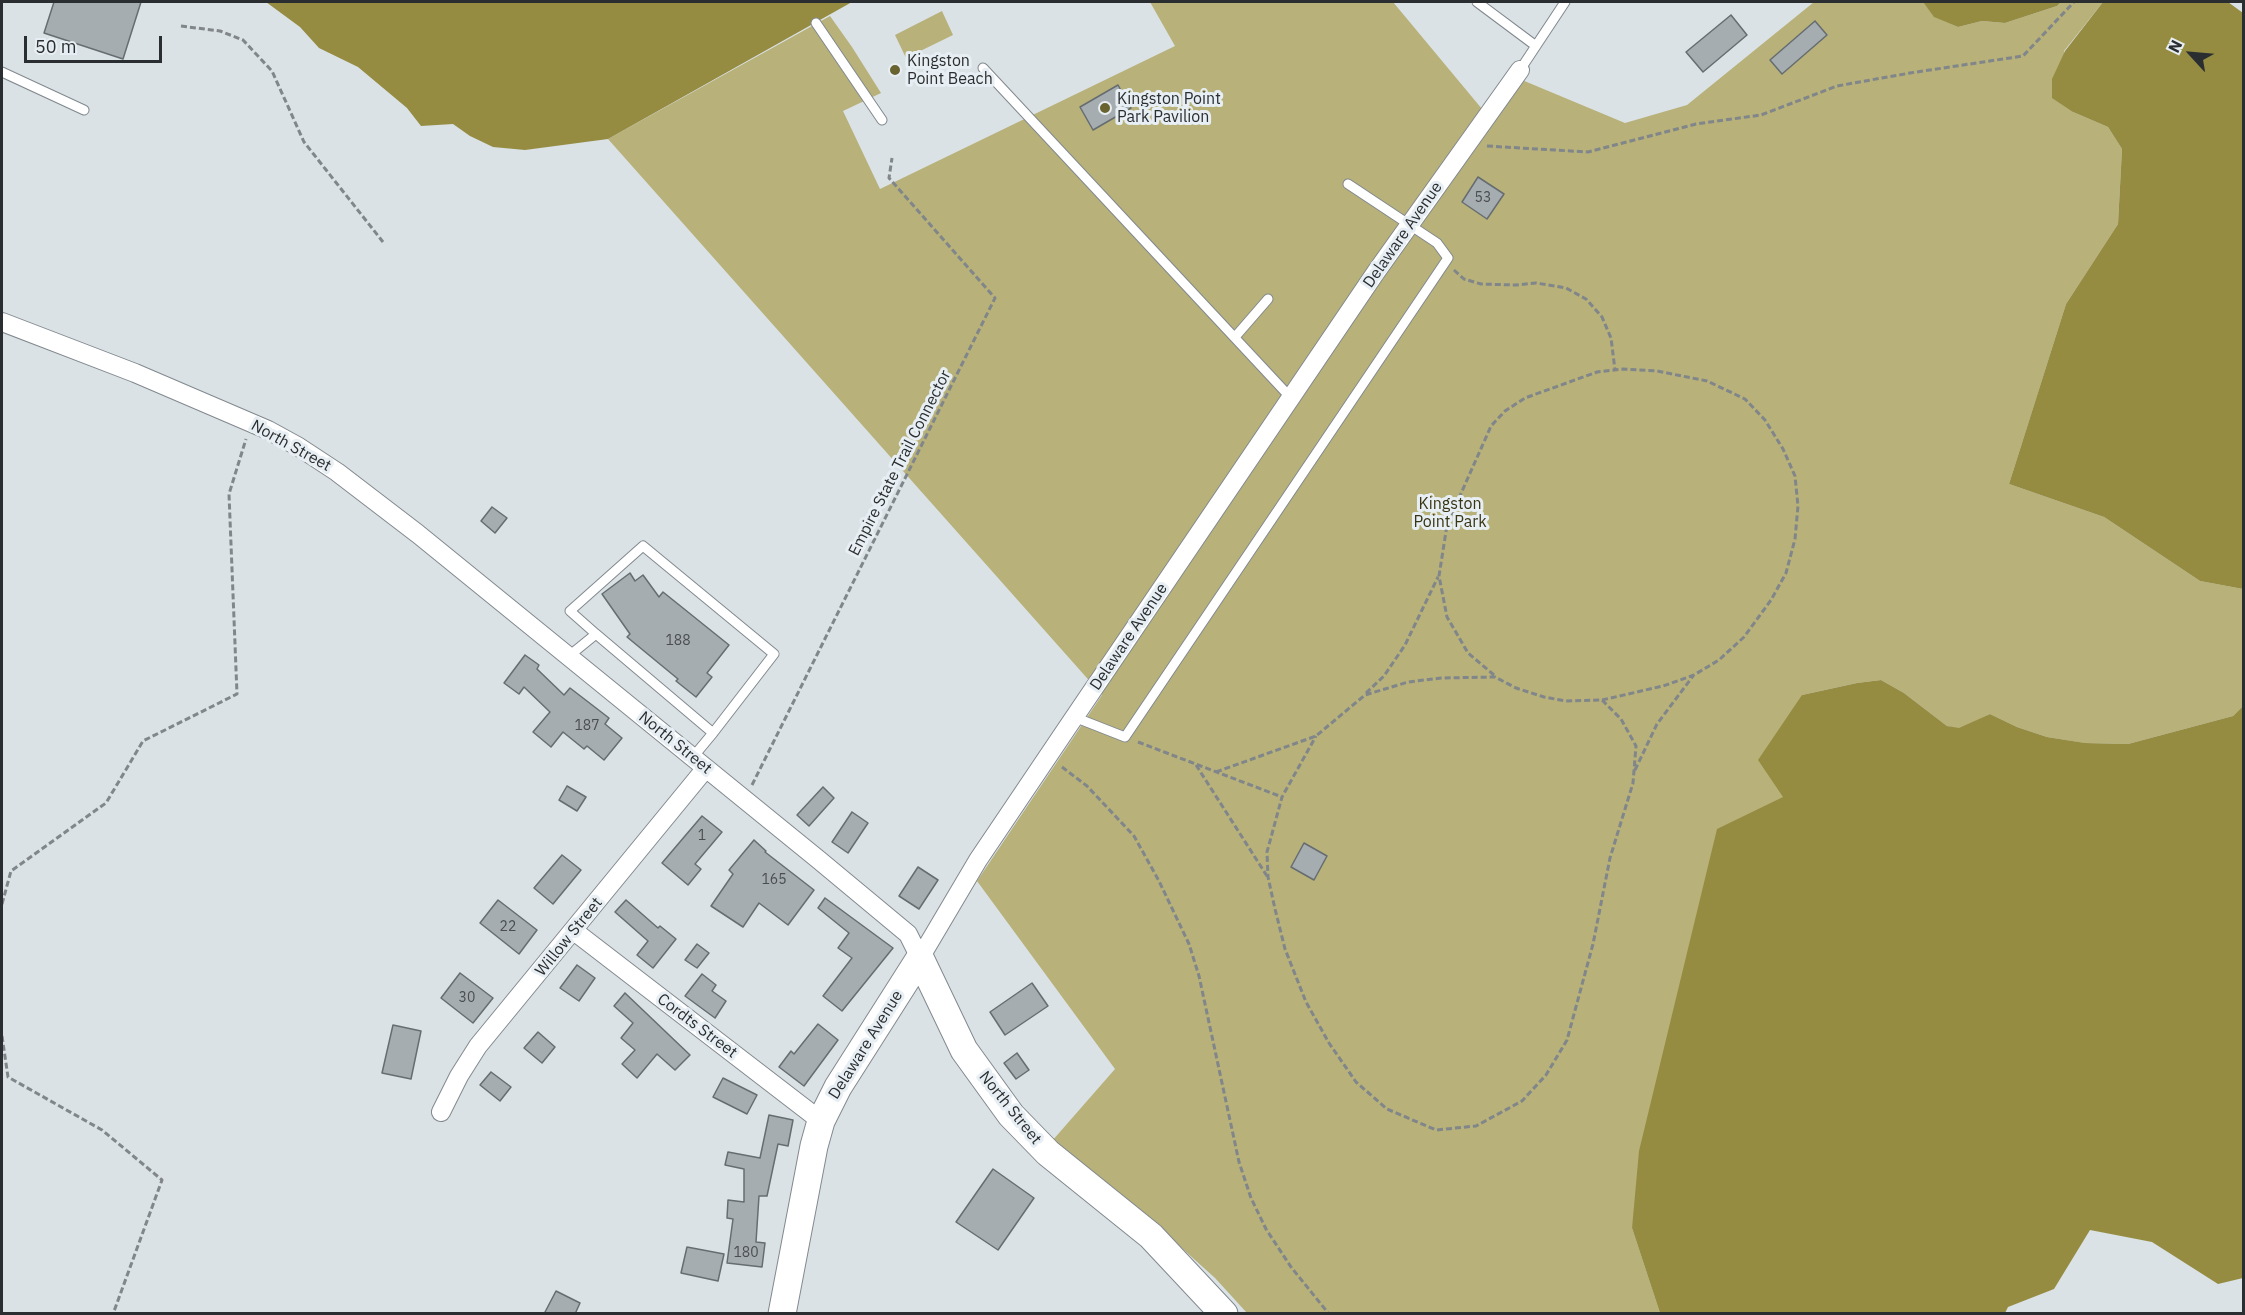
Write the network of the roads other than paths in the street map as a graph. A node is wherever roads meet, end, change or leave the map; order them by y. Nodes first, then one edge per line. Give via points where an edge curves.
1 (1477, 2) edge
2 (1565, 2) edge
3 (816, 23) dead end
4 (1536, 46) junction
5 (983, 68) dead end
6 (1520, 70) joint
7 (2, 72) edge
8 (84, 110) dead end
9 (882, 120) dead end
10 (1348, 184) dead end
11 (1409, 226) junction
12 (1268, 299) dead end
13 (2, 322) edge
14 (1235, 337) junction
15 (1291, 398) junction
16 (596, 634) junction
17 (569, 656) junction
18 (1074, 717) junction
19 (713, 733) junction
20 (700, 762) junction
21 (574, 931) junction
22 (920, 958) junction
23 (441, 1112) dead end
24 (821, 1121) junction
25 (782, 1314) edge
26 (1224, 1314) edge

1 - 4 lane
2 - 4 lane, Delaware Avenue
3 - 9 lane
4 - 6 lane, Delaware Avenue
5 - 14 lane
6 - 11 street, Delaware Avenue
7 - 8 lane
10 - 11 lane
11 - 15 street, Delaware Avenue
11 - 18 lane via 1437,243 1448,258 1125,737
12 - 14 lane
13 - 17 street, North Street via 135,373 299,447 337,472
14 - 15 lane
15 - 18 street, Delaware Avenue
16 - 17 lane
16 - 19 lane
16 - 19 lane via 570,611 643,546 774,654
17 - 20 street, North Street
18 - 22 street, Delaware Avenue via 978,860
19 - 20 lane
20 - 21 street, Willow Street
20 - 22 street, North Street via 908,934
21 - 23 street, Willow Street via 478,1046
21 - 24 street, Cordts Street
22 - 24 street, Delaware Avenue via 838,1087
22 - 26 street, North Street via 964,1050 1011,1115 1048,1154 1151,1236
24 - 25 street, Delaware Avenue

